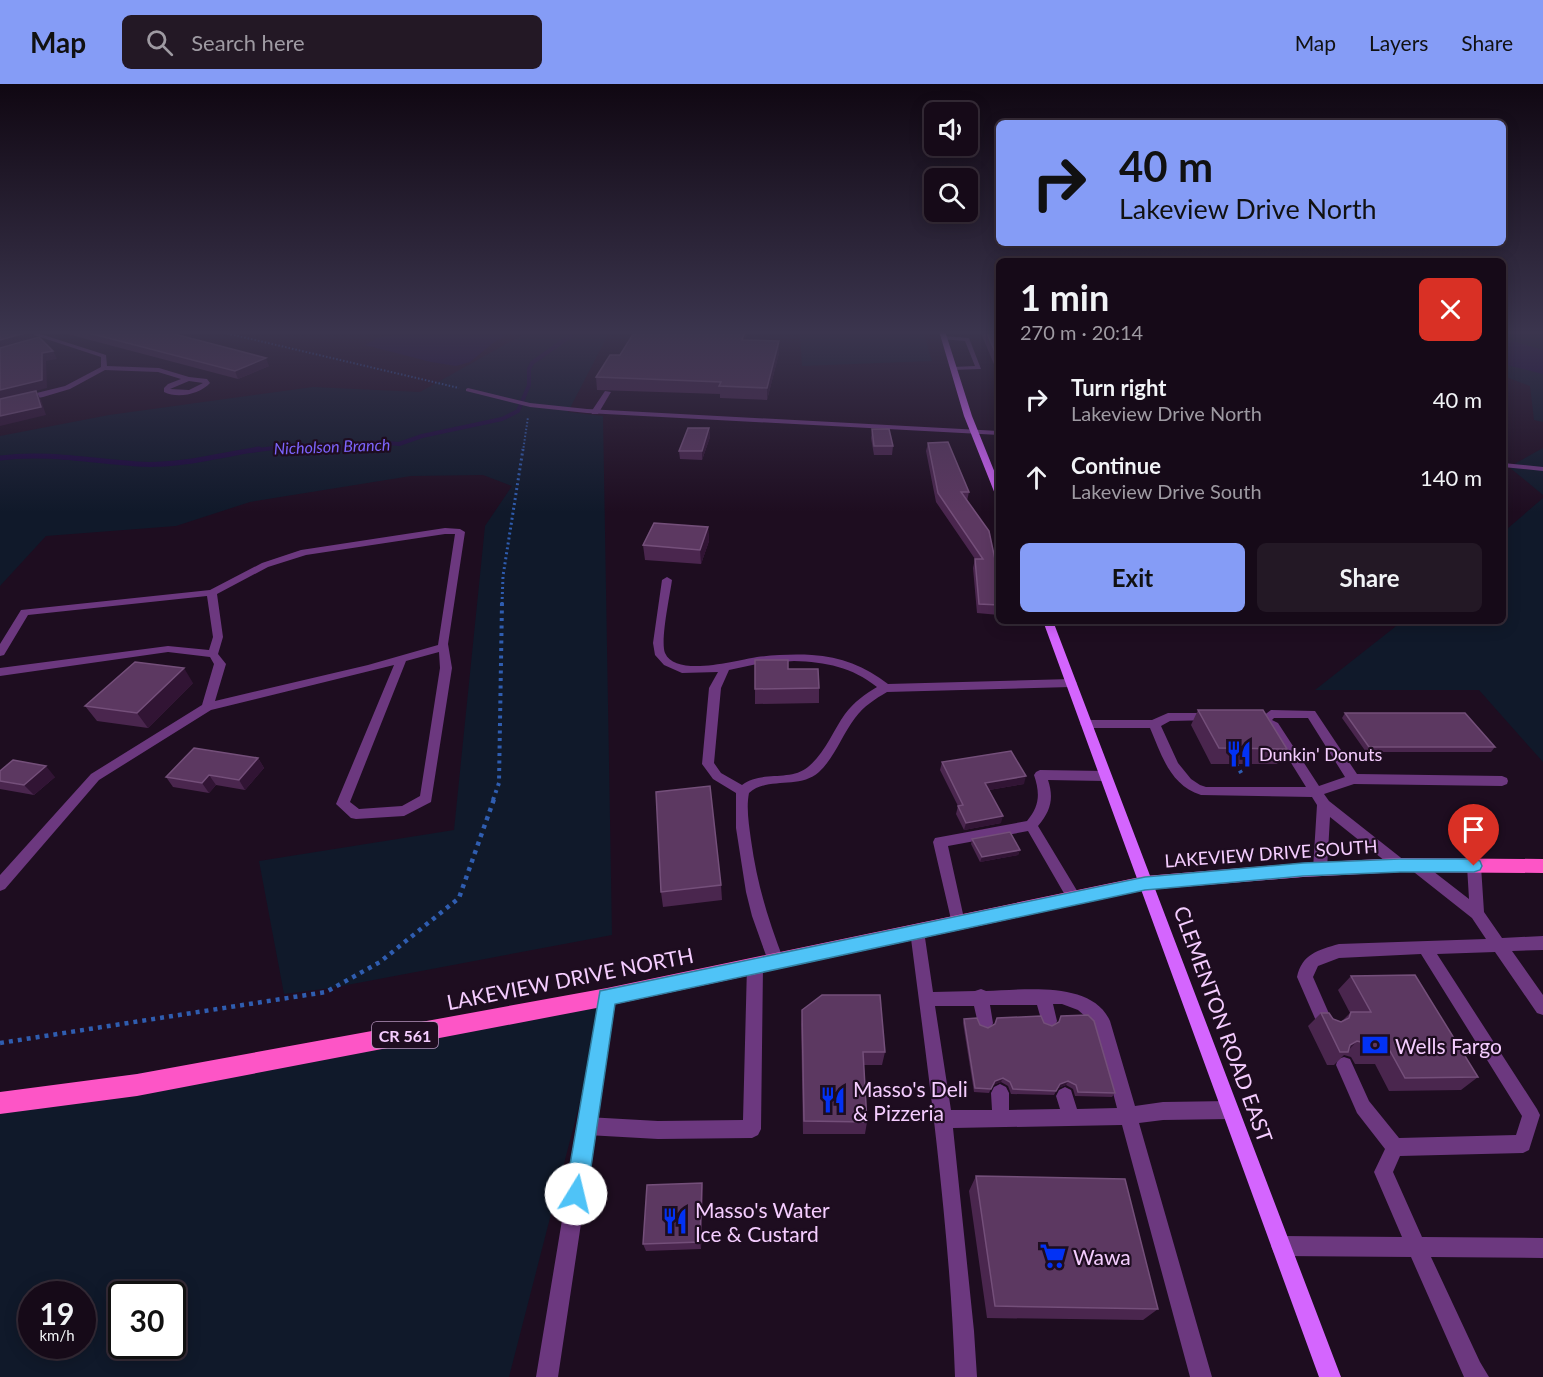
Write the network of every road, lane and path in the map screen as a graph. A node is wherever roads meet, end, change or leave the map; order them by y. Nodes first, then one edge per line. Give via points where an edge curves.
1 (56, 391) edge
2 (168, 391) edge
3 (190, 391) edge
4 (474, 391) edge
5 (960, 391) edge
6 (607, 392) edge
7 (0, 404) edge
8 (595, 412) junction
9 (974, 432) junction
10 (996, 433) edge
11 (1506, 464) edge
12 (1543, 469) edge
13 (996, 487) edge
14 (667, 580) dead end
15 (212, 593) junction
16 (1049, 624) edge
17 (443, 647) junction
18 (0, 653) edge
19 (213, 654) junction
20 (402, 658) junction
21 (725, 668) junction
22 (0, 672) edge
23 (1071, 683) junction
24 (885, 688) junction
25 (207, 707) junction
26 (1222, 717) edge
27 (1244, 717) edge
28 (1266, 720) junction
29 (1086, 724) junction
30 (1154, 724) junction
31 (1105, 776) junction
32 (1353, 779) junction
33 (1502, 781) dead end
34 (743, 791) junction
35 (1315, 792) junction
36 (1324, 805) junction
37 (1031, 825) junction
38 (1407, 865) junction
39 (1474, 866) junction
40 (1543, 866) edge
41 (1320, 869) junction
42 (1145, 883) junction
43 (0, 885) edge
44 (1074, 898) junction
45 (1477, 914) junction
46 (958, 923) junction
47 (917, 931) junction
48 (1543, 943) edge
49 (1499, 945) junction
50 (1425, 948) junction
51 (777, 961) junction
52 (755, 966) junction
53 (981, 996) junction
54 (607, 997) junction
55 (1043, 997) junction
56 (927, 999) junction
57 (1543, 1008) edge
58 (1049, 1021) dead end
59 (986, 1023) dead end
60 (1327, 1026) edge
61 (1344, 1065) edge
62 (1000, 1093) dead end
63 (1065, 1096) dead end
64 (0, 1103) edge
65 (1230, 1110) junction
66 (1129, 1116) junction
67 (1001, 1118) junction
68 (1071, 1118) junction
69 (942, 1119) junction
70 (587, 1126) junction
71 (1395, 1147) junction
72 (1281, 1245) junction
73 (1417, 1247) junction
74 (1543, 1248) edge
75 (547, 1377) edge
76 (966, 1377) edge
77 (1201, 1377) edge
78 (1329, 1377) edge
79 (1478, 1377) edge

1 - 7 street
2 - 3 street
4 - 8 street via 530,405
5 - 9 main road
6 - 8 street
8 - 9 street
9 - 10 street
9 - 13 main road
11 - 12 street
14 - 21 street via 658,643 660,655 682,669
15 - 17 street via 265,565 304,552 460,532
15 - 18 street via 25,612
15 - 19 street via 218,638
16 - 23 main road, CLEMENTON ROAD EAST
17 - 20 street
17 - 20 street via 446,668 426,799 404,811 356,814 343,804
19 - 22 street via 168,649
19 - 25 street via 220,664
20 - 25 street
21 - 24 street via 746,661 798,658 836,662 861,670
21 - 34 street via 715,688 708,764 717,776
23 - 24 street
23 - 29 main road, CLEMENTON ROAD EAST
24 - 34 street via 854,709 813,770 785,780 752,783
25 - 43 street via 94,777
26 - 30 street via 1168,717
27 - 28 street
28 - 32 street via 1271,714 1311,714
28 - 35 street via 1274,726
29 - 30 street
29 - 31 main road, CLEMENTON ROAD EAST
30 - 35 street via 1180,779 1191,788 1206,792
31 - 37 street via 1040,775 1046,802
31 - 42 main road, CLEMENTON ROAD EAST
32 - 33 street
32 - 35 street
34 - 51 street via 743,828 755,902
35 - 36 street
36 - 38 street
36 - 41 street
37 - 44 street
37 - 46 street via 940,842
38 - 39 main road, LAKEVIEW DRIVE SOUTH / CR 561
38 - 41 main road, LAKEVIEW DRIVE SOUTH / CR 561
38 - 45 street
39 - 40 main road, LAKEVIEW DRIVE SOUTH / CR 561
39 - 45 street
41 - 42 main road, LAKEVIEW DRIVE SOUTH / CR 561
42 - 44 main road, LAKEVIEW DRIVE NORTH / CR 561
42 - 65 main road, CLEMENTON ROAD EAST
44 - 46 main road, LAKEVIEW DRIVE NORTH / CR 561
45 - 49 street
46 - 47 main road, LAKEVIEW DRIVE NORTH / CR 561
47 - 51 main road, LAKEVIEW DRIVE NORTH / CR 561
47 - 56 street
48 - 49 street
49 - 50 street
49 - 57 street
50 - 60 street via 1339,951 1310,962 1305,977
50 - 71 street via 1531,1115 1523,1144
51 - 52 main road, LAKEVIEW DRIVE NORTH / CR 561
52 - 54 main road, LAKEVIEW DRIVE NORTH / CR 561
52 - 70 street via 752,1129
53 - 55 street
53 - 56 street
53 - 59 street
54 - 64 main road, LAKEVIEW DRIVE NORTH / CR 561 via 137,1085
54 - 70 street
55 - 58 street
55 - 66 street via 1062,997 1083,1004 1102,1021
56 - 69 street
61 - 71 street via 1363,1107
62 - 67 street
63 - 68 street
65 - 66 street
65 - 72 main road, CLEMENTON ROAD EAST
66 - 68 street
66 - 77 street
67 - 68 street
67 - 69 street
69 - 76 street
70 - 75 street
71 - 73 street via 1383,1172
72 - 73 street
72 - 78 main road, CLEMENTON ROAD EAST
73 - 74 street
73 - 79 street

